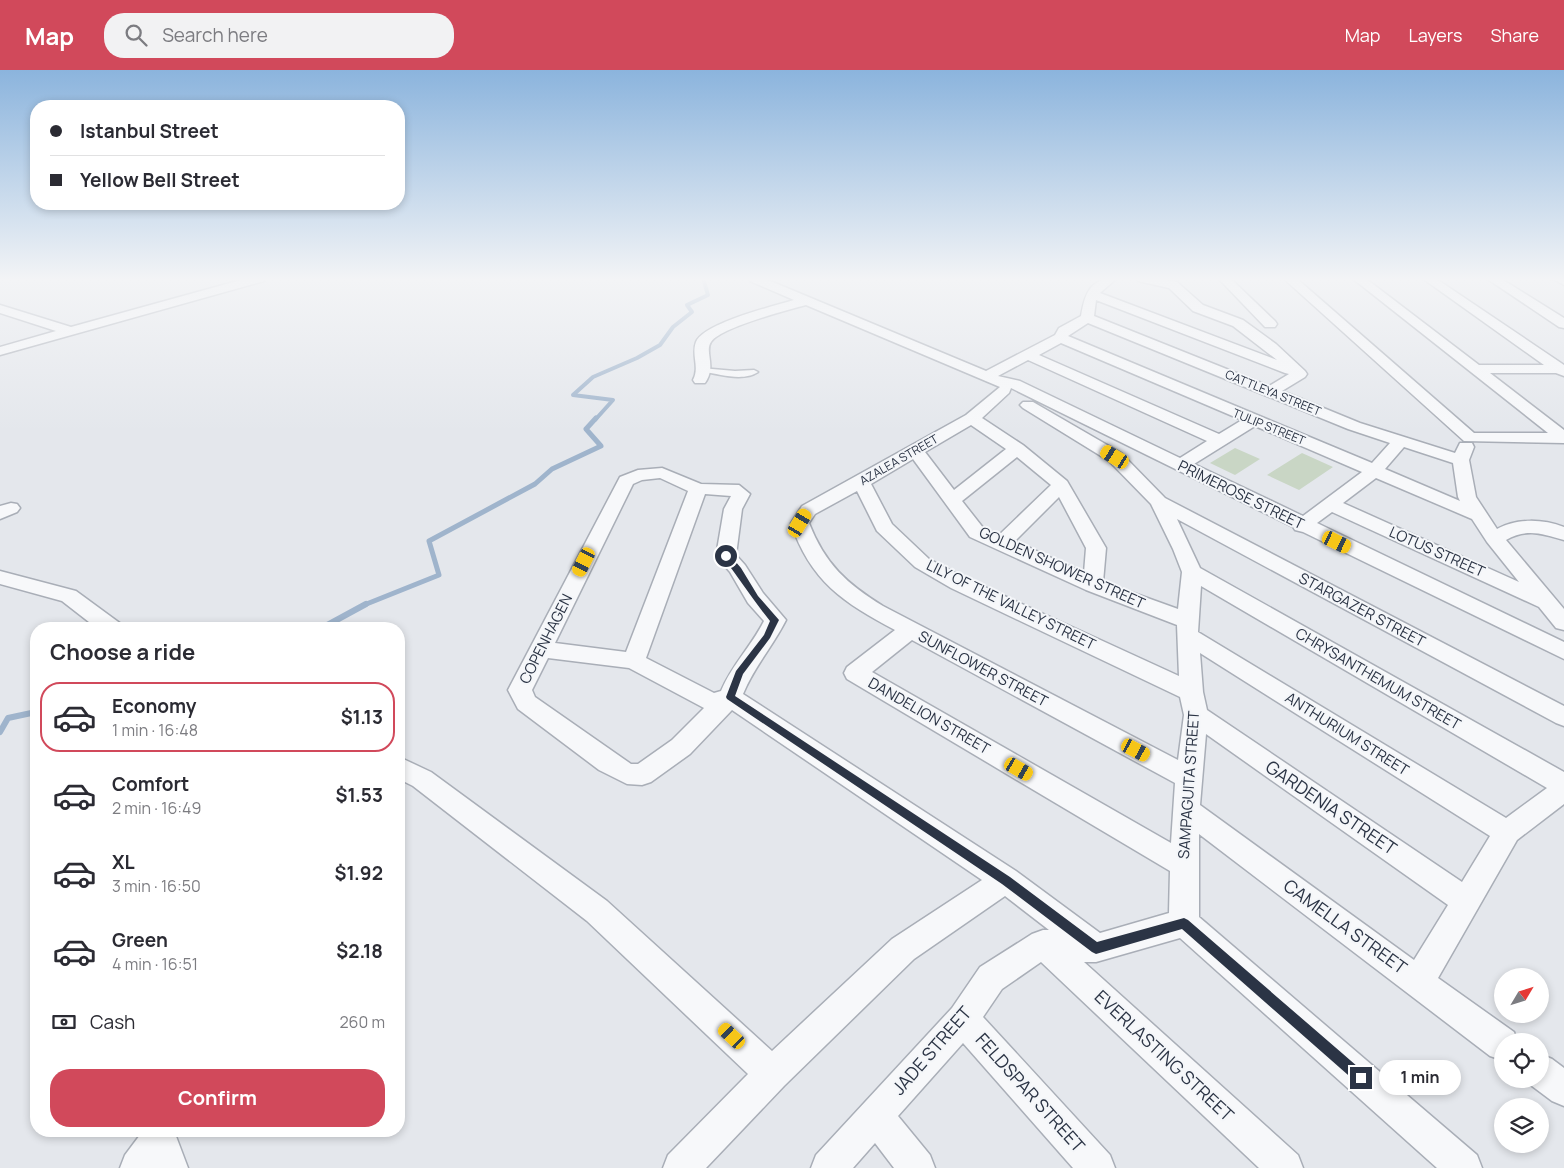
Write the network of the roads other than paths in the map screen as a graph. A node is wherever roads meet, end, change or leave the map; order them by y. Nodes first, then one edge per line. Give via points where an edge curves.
1 (64, 329) edge
2 (76, 329) edge
3 (720, 329) edge
4 (873, 329) edge
5 (1067, 329) edge
6 (1116, 329) edge
7 (1183, 329) edge
8 (1247, 329) edge
9 (1347, 329) edge
10 (1423, 329) edge
11 (1503, 329) edge
12 (70, 331) junction
13 (1060, 338) junction
14 (0, 351) edge
15 (1030, 356) junction
16 (1474, 369) junction
17 (1563, 370) edge
18 (754, 372) dead end
19 (1300, 374) junction
20 (702, 375) joint
21 (997, 383) junction
22 (1270, 392) junction
23 (972, 418) junction
24 (1252, 421) junction
25 (1470, 438) junction
26 (1564, 438) edge
27 (1218, 440) junction
28 (1401, 440) junction
29 (1138, 444) junction
30 (1017, 449) junction
31 (915, 451) junction
32 (1115, 457) junction
33 (1461, 460) junction
34 (1180, 465) junction
35 (1375, 470) junction
36 (861, 482) junction
37 (1061, 485) junction
38 (698, 489) junction
39 (952, 501) junction
40 (1159, 502) junction
41 (1330, 504) junction
42 (1479, 515) junction
43 (1302, 526) junction
44 (803, 531) joint
45 (1564, 534) edge
46 (1494, 538) junction
47 (1002, 542) junction
48 (1192, 572) junction
49 (0, 577) edge
50 (1093, 585) junction
51 (1544, 601) junction
52 (104, 622) edge
53 (1564, 623) edge
54 (1187, 628) junction
55 (910, 630) junction
56 (541, 649) junction
57 (1564, 651) edge
58 (634, 661) junction
59 (730, 697) junction
60 (1194, 704) junction
61 (1564, 717) edge
62 (405, 770) edge
63 (1188, 778) junction
64 (1564, 785) edge
65 (1564, 790) edge
66 (1187, 810) junction
67 (1507, 832) junction
68 (1184, 865) junction
69 (1006, 880) junction
70 (1466, 900) junction
71 (1184, 923) junction
72 (1043, 944) junction
73 (1096, 948) junction
74 (1419, 981) junction
75 (962, 1019) junction
76 (1494, 1038) edge
77 (772, 1074) junction
78 (1549, 1078) edge
79 (1564, 1089) edge
80 (876, 1116) junction
81 (138, 1168) edge
82 (170, 1168) edge
83 (681, 1168) edge
84 (829, 1168) edge
85 (917, 1168) edge
86 (1097, 1168) edge
87 (1285, 1168) edge
88 (1464, 1168) edge

1 - 12 street
2 - 12 street
3 - 20 street via 703,342
4 - 21 street
5 - 13 street, AZALEA STREET
6 - 22 street, CATTLEYA STREET
7 - 19 street
8 - 19 street
9 - 25 street
10 - 16 street
11 - 17 street
12 - 14 street
13 - 15 street, AZALEA STREET
13 - 24 street, TULIP STREET
15 - 21 street, AZALEA STREET
15 - 27 street
16 - 17 street
16 - 26 street
18 - 20 lane via 738,375 720,371
19 - 22 street
21 - 23 street, AZALEA STREET
21 - 29 street, PRIMEROSE STREET via 1015,384
21 - 32 street, SAMPAGUITA STREET
22 - 28 street, CATTLEYA STREET via 1354,426
23 - 30 street
23 - 31 street, AZALEA STREET
24 - 27 street
24 - 35 street, TULIP STREET
25 - 26 street
25 - 33 street
27 - 34 street
28 - 33 street, CATTLEYA STREET
28 - 35 street
29 - 32 street
29 - 34 street, PRIMEROSE STREET
30 - 37 street
30 - 39 street
31 - 36 street, AZALEA STREET
31 - 39 street, GOLDEN SHOWER STREET
32 - 40 street, SAMPAGUITA STREET
33 - 42 street via 1467,497
34 - 43 street, PRIMEROSE STREET
35 - 41 street
35 - 42 street, TULIP STREET
36 - 44 street, AZALEA STREET via 808,510 800,523
36 - 60 street, LILY OF THE VALLEY STREET via 884,527 922,563
37 - 47 street
37 - 50 street via 1096,548
38 - 56 street, COPENHAGEN via 662,473 626,481
38 - 58 street
38 - 59 street via 733,489 741,494 733,508 726,556 755,598 775,620 740,673
39 - 47 street, GOLDEN SHOWER STREET via 977,533
40 - 48 street, SAMPAGUITA STREET
40 - 61 street, STARGAZER STREET
41 - 43 street
41 - 51 street, LOTUS STREET
42 - 46 street
43 - 57 street, PRIMEROSE STREET
44 - 55 street, SUNFLOWER STREET via 821,564 842,588
45 - 46 street via 1549,528 1515,527
46 - 51 street
47 - 50 street, GOLDEN SHOWER STREET
48 - 54 street, SAMPAGUITA STREET
48 - 64 street, CHRYSANTHEMUM STREET
49 - 52 street via 69,596
50 - 54 street, GOLDEN SHOWER STREET
51 - 53 street
54 - 60 street, SAMPAGUITA STREET
54 - 67 street, ANTHURIUM STREET
55 - 63 street, SUNFLOWER STREET
55 - 68 street, DANDELION STREET via 855,673
56 - 58 street
56 - 59 street, COPENHAGEN via 520,690 526,703 627,774 642,775 681,747
58 - 59 street via 712,702
59 - 69 street
60 - 63 street, SAMPAGUITA STREET
60 - 70 street, GARDENIA STREET
62 - 77 street via 422,779 597,910
63 - 66 street, SAMPAGUITA STREET
65 - 67 street
66 - 68 street, SAMPAGUITA STREET
66 - 74 street, CAMELLA STREET
67 - 70 street
68 - 71 street, SAMPAGUITA STREET
69 - 73 street
69 - 77 street via 903,949
70 - 74 street
71 - 73 street
71 - 88 street
72 - 73 street
72 - 75 street, JADE STREET via 991,978
72 - 87 street, EVERLASTING STREET
74 - 76 street, CAMELLA STREET
75 - 80 street, JADE STREET
75 - 86 street, FELDSPAR STREET
77 - 83 street
78 - 79 street
80 - 84 street, JADE STREET
80 - 85 street
81 - 82 street via 159,1138

